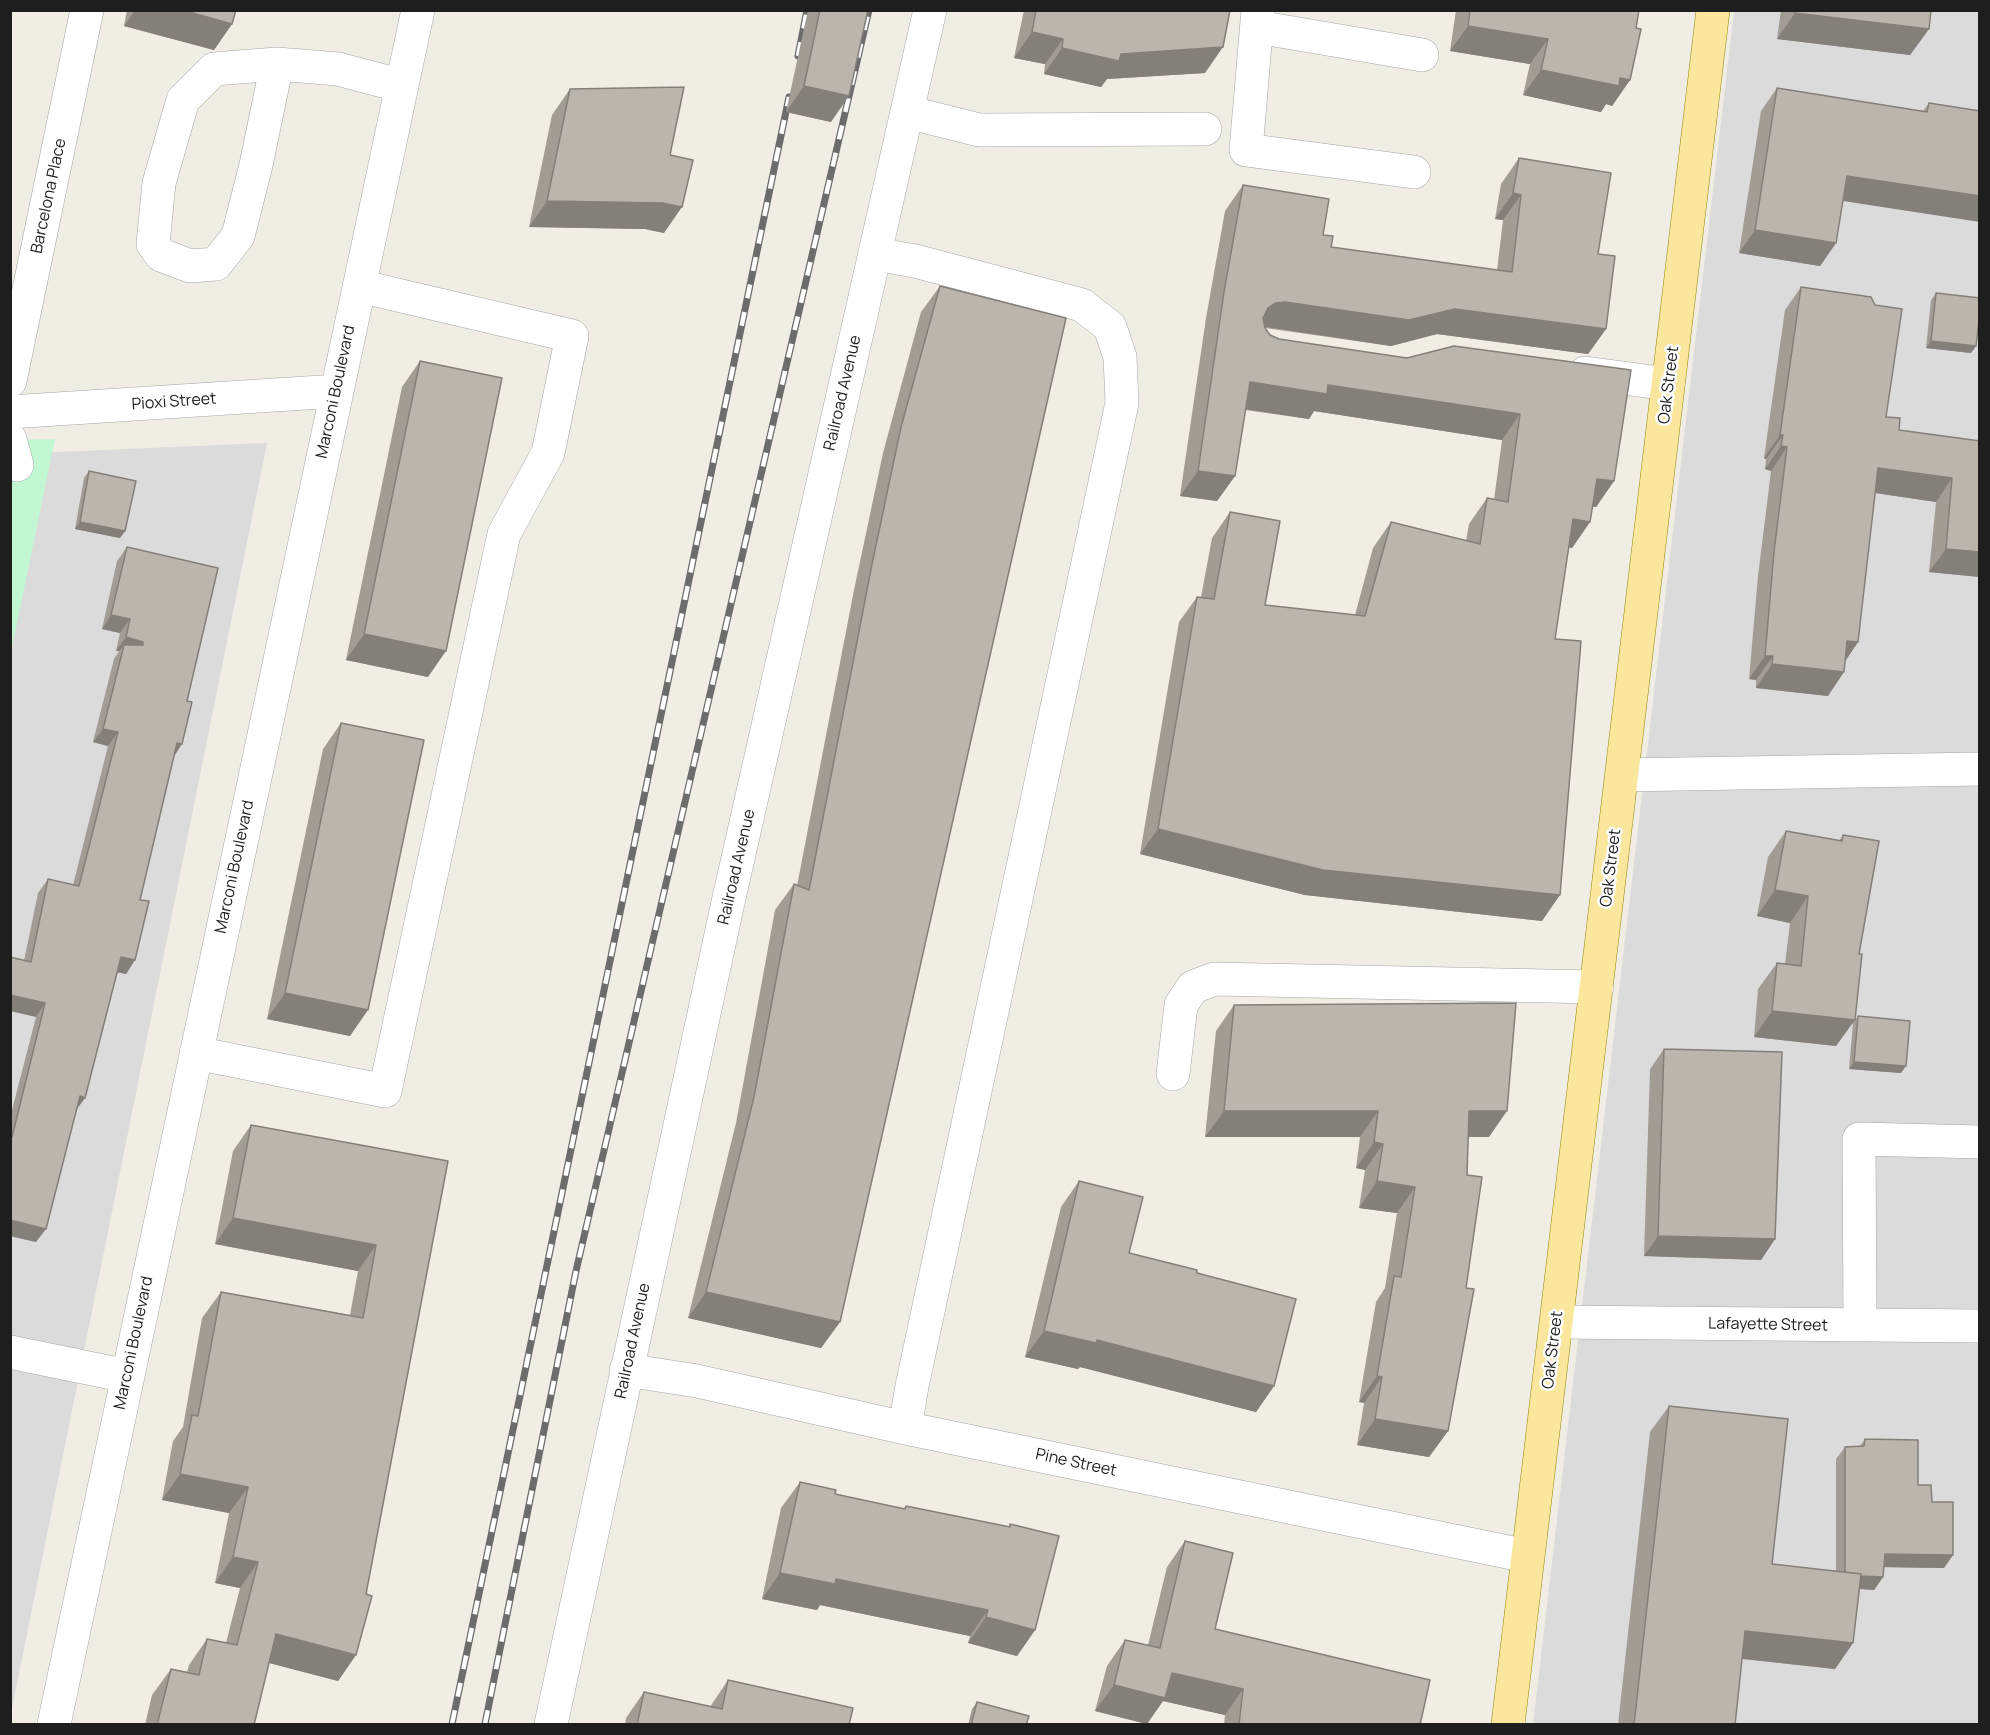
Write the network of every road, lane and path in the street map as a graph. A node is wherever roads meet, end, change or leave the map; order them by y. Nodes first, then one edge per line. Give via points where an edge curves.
1 (87, 10) edge
2 (418, 10) edge
3 (930, 10) edge
4 (1713, 10) edge
5 (1257, 19) edge
6 (1422, 55) dead end
7 (277, 64) junction
8 (402, 86) junction
9 (907, 112) junction
10 (1205, 129) dead end
11 (1414, 172) dead end
12 (875, 254) junction
13 (359, 286) junction
14 (1560, 369) edge
15 (10, 381) edge
16 (1668, 384) junction
17 (337, 392) junction
18 (10, 412) edge
19 (1980, 768) edge
20 (1622, 775) junction
21 (1597, 987) junction
22 (196, 1053) junction
23 (1173, 1074) dead end
24 (1980, 1142) edge
25 (1557, 1322) junction
26 (1860, 1325) junction
27 (1980, 1326) edge
28 (10, 1352) edge
29 (626, 1370) junction
30 (127, 1376) junction
31 (905, 1428) junction
32 (1527, 1556) junction
33 (54, 1725) edge
34 (550, 1725) edge
35 (1508, 1725) edge

1 - 15 street, Barcelona Place
2 - 8 street, Marconi Boulevard
3 - 9 street, Railroad Avenue
4 - 16 main road, Oak Street
5 - 6 street
5 - 11 street via 1246,150
7 - 7 street via 214,69 183,100 159,183 153,244 161,255 190,266 216,264 237,236
7 - 8 street via 338,69
8 - 13 street, Marconi Boulevard
9 - 10 street via 979,130
9 - 12 street, Railroad Avenue
12 - 29 street, Railroad Avenue
12 - 31 street via 1082,305 1110,327 1120,357 1122,403
13 - 17 street, Marconi Boulevard
13 - 22 street via 572,336 548,453 504,534 385,1091
14 - 16 street
16 - 20 main road, Oak Street
17 - 18 street, Pioxi Street
17 - 22 street, Marconi Boulevard
19 - 20 street
20 - 21 main road, Oak Street
21 - 23 street via 1214,979 1193,987 1181,1005
21 - 25 main road, Oak Street
22 - 30 street, Marconi Boulevard
24 - 26 street via 1859,1139
25 - 26 street, Lafayette Street
25 - 32 main road, Oak Street
26 - 27 street, Lafayette Street
28 - 30 street
29 - 31 street, Pine Street via 698,1381
29 - 34 street, Railroad Avenue
30 - 33 street, Marconi Boulevard
31 - 32 street, Pine Street
32 - 35 main road, Oak Street

